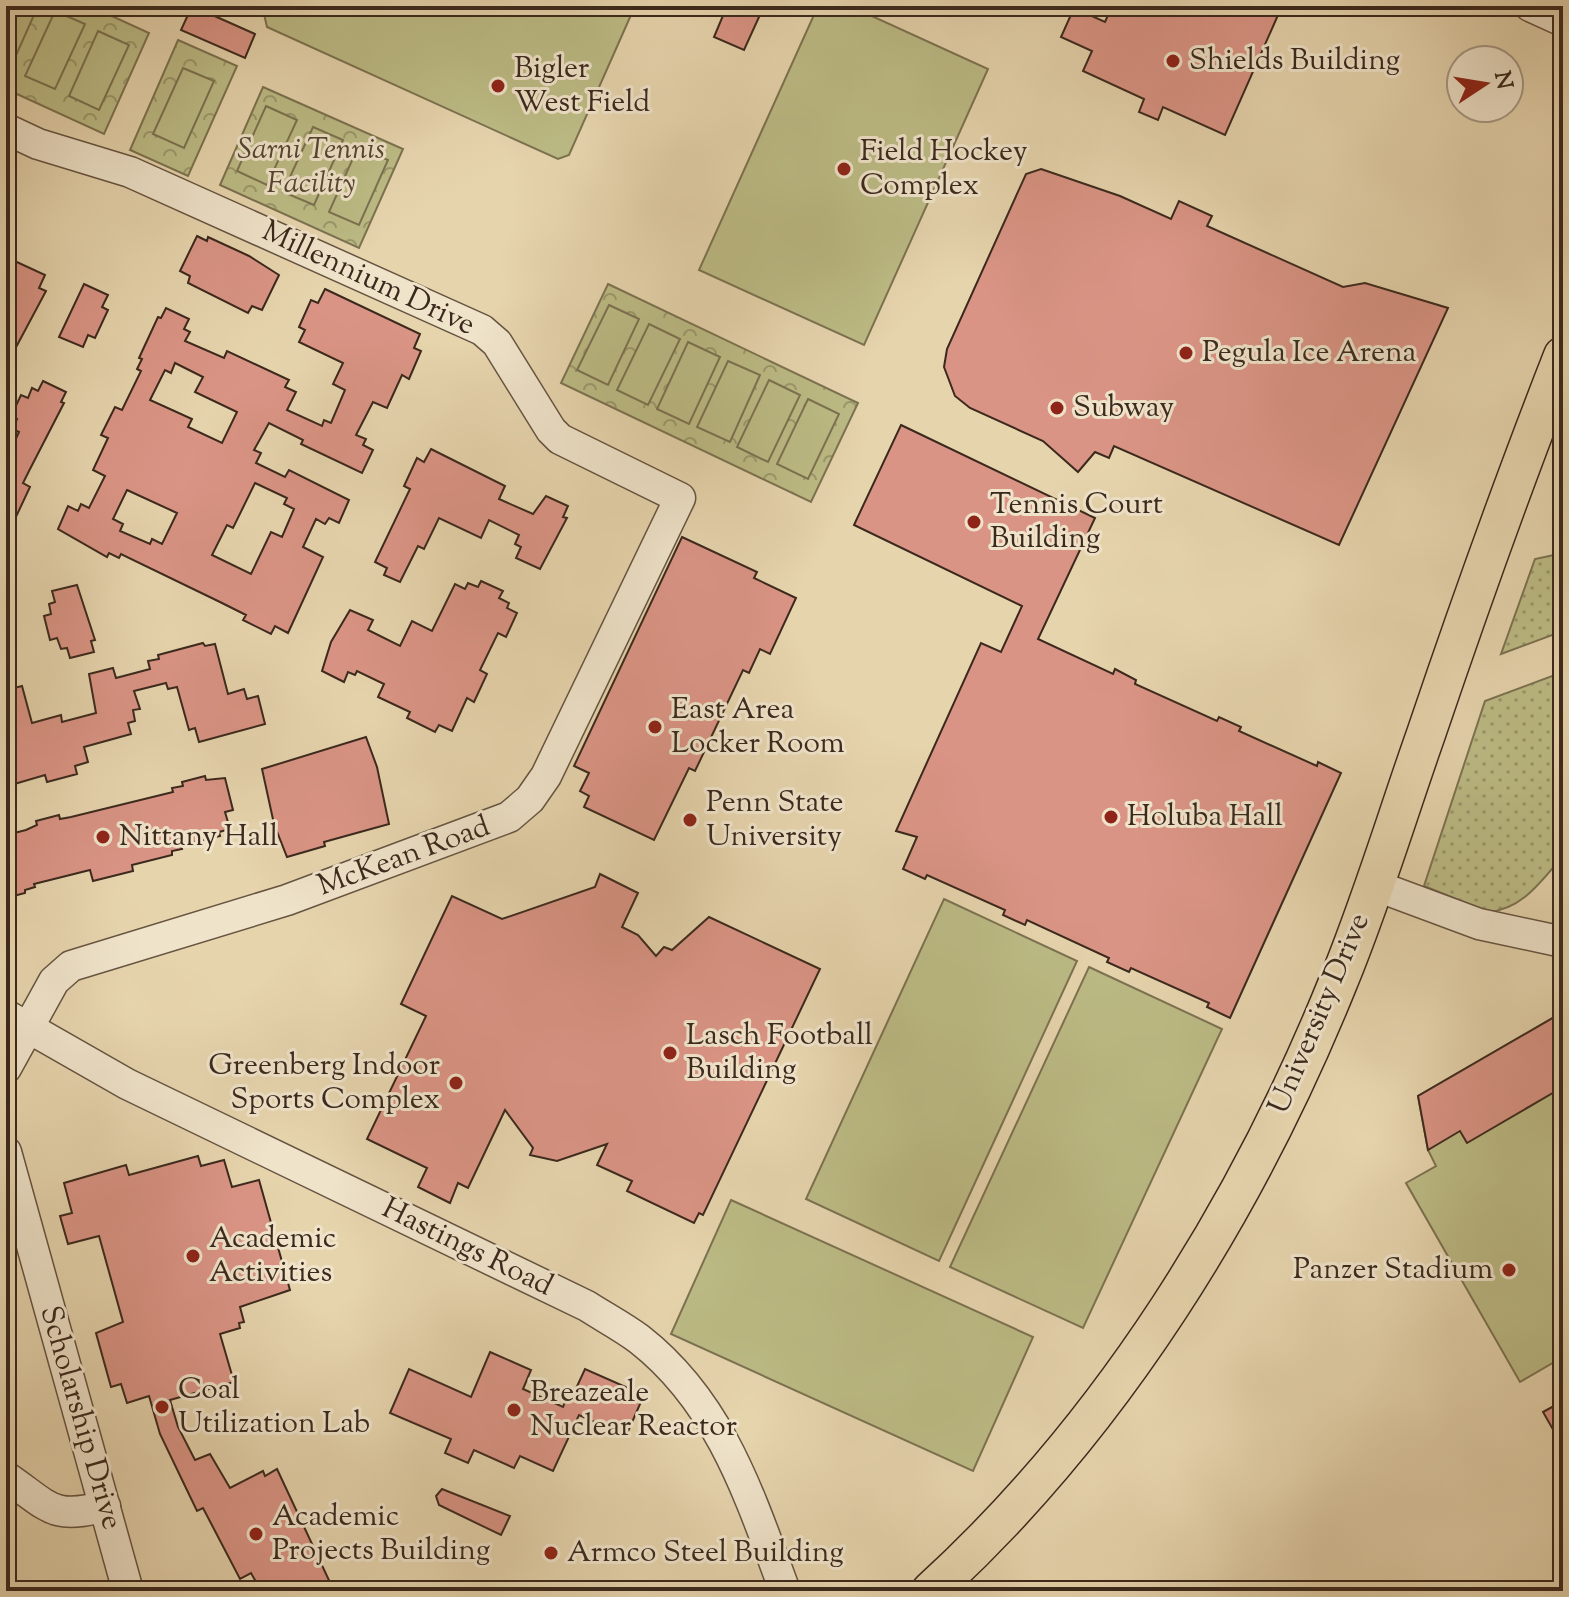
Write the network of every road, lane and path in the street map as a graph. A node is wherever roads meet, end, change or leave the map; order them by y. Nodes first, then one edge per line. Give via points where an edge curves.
1 (1530, 6) edge
2 (1563, 21) edge
3 (6, 129) edge
4 (1563, 356) edge
5 (680, 498) joint
6 (1374, 885) junction
7 (1563, 942) edge
8 (17, 1022) edge
9 (6, 1068) edge
10 (6, 1152) edge
11 (6, 1477) edge
12 (105, 1506) junction
13 (128, 1591) edge
14 (785, 1591) edge
15 (931, 1591) edge

1 - 2 street
3 - 5 street, Millennium Drive via 130,172 482,330 497,343 560,439
4 - 6 main road, University Drive
5 - 8 street, McKean Road via 546,776 509,817 287,900 71,966
6 - 7 street via 1479,924
6 - 15 main road, University Drive via 1307,1056 1211,1238 1080,1430 994,1529
8 - 9 street
8 - 14 street, Hastings Road via 127,1084 587,1306 638,1339 691,1390 722,1434
10 - 12 street, Scholarship Drive
11 - 12 street via 60,1513
12 - 13 street, Scholarship Drive

